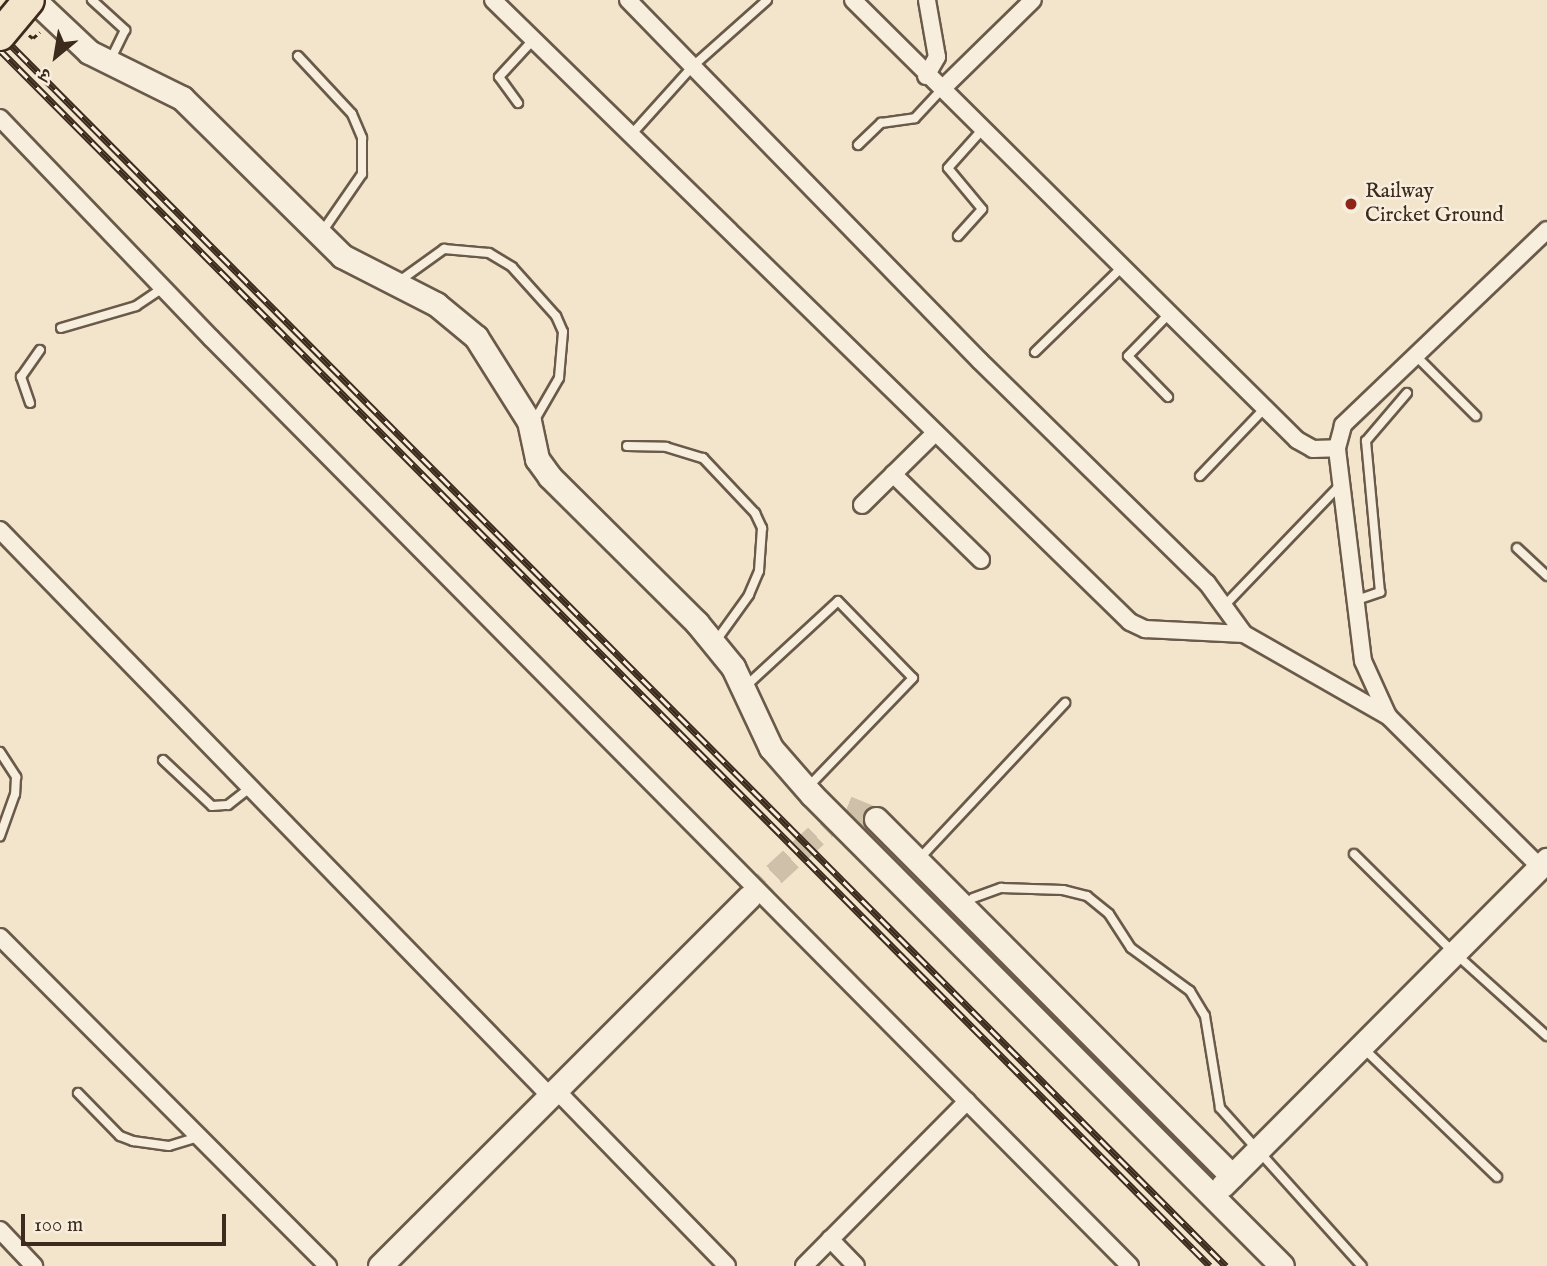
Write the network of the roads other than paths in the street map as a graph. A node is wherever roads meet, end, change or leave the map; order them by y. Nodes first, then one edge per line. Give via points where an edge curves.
1 (92, 0) edge
2 (493, 0) edge
3 (628, 0) edge
4 (766, 0) edge
5 (853, 0) edge
6 (927, 0) edge
7 (1033, 0) edge
8 (28, 11) edge
9 (533, 40) junction
10 (0, 47) edge
11 (298, 56) dead end
12 (109, 62) junction
13 (693, 66) junction
14 (926, 76) junction
15 (942, 89) junction
16 (518, 103) dead end
17 (0, 118) edge
18 (982, 130) junction
19 (630, 137) junction
20 (858, 145) dead end
21 (1547, 230) edge
22 (320, 234) junction
23 (958, 236) dead end
24 (1124, 265) junction
25 (396, 284) junction
26 (163, 288) junction
27 (1170, 313) junction
28 (61, 328) dead end
29 (40, 350) dead end
30 (1035, 352) dead end
31 (1418, 358) junction
32 (1407, 393) dead end
33 (1168, 397) dead end
34 (30, 403) dead end
35 (1264, 408) junction
36 (1476, 416) dead end
37 (530, 426) junction
38 (934, 433) junction
39 (627, 446) dead end
40 (1337, 449) junction
41 (893, 474) junction
42 (1200, 476) dead end
43 (1339, 486) junction
44 (862, 505) dead end
45 (0, 530) edge
46 (1517, 548) dead end
47 (981, 560) dead end
48 (1547, 576) edge
49 (1354, 601) junction
50 (1225, 605) junction
51 (1244, 634) junction
52 (714, 643) junction
53 (743, 689) junction
54 (1065, 703) dead end
55 (1388, 716) junction
56 (0, 752) edge
57 (163, 760) dead end
58 (251, 787) junction
59 (806, 789) junction
60 (876, 819) tunnel mouth
61 (0, 836) edge
62 (1354, 854) dead end
63 (918, 861) junction
64 (1544, 863) edge
65 (749, 897) tunnel mouth
66 (973, 898) dead end
67 (0, 937) edge
68 (1454, 953) junction
69 (1547, 1035) edge
70 (1361, 1047) junction
71 (78, 1093) dead end
72 (553, 1093) junction
73 (967, 1101) junction
74 (199, 1137) junction
75 (1259, 1149) junction
76 (1232, 1176) junction
77 (1497, 1177) dead end
78 (1213, 1195) junction
79 (0, 1230) edge
80 (830, 1239) junction
81 (34, 1266) edge
82 (328, 1266) edge
83 (380, 1266) edge
84 (727, 1266) edge
85 (804, 1266) edge
86 (856, 1266) edge
87 (1130, 1266) edge
88 (1282, 1266) edge
89 (1362, 1266) edge

1 - 12 lane via 125,30
2 - 9 street
3 - 13 street
4 - 13 lane
5 - 14 street
6 - 14 street via 937,57
7 - 15 street
8 - 10 street
8 - 12 street
9 - 16 lane via 499,77
9 - 19 street
11 - 22 lane via 352,114 362,138 362,174 355,190
12 - 22 street via 182,98
13 - 19 lane
13 - 50 street
14 - 15 street
15 - 18 street
15 - 20 lane via 915,118 880,123
17 - 26 street
18 - 23 lane via 949,164 950,172 982,209
18 - 24 street
19 - 38 street
21 - 31 street
22 - 25 street via 342,256
24 - 27 street
24 - 30 lane
25 - 37 street via 436,304 477,337
25 - 37 lane via 419,262 444,249 489,253 512,267 556,316 564,332 559,378
26 - 28 lane via 136,306
26 - 73 street
27 - 33 lane via 1128,356
27 - 35 street
29 - 34 lane via 21,377
31 - 36 lane
31 - 40 street via 1343,425
32 - 49 lane via 1366,440 1380,592
35 - 40 street via 1304,444
35 - 42 lane
37 - 52 street via 537,459 550,478
38 - 41 street
38 - 51 street via 1130,622 1145,629
39 - 52 lane via 666,447 703,458 742,496 758,520 759,571 749,595
40 - 43 street
41 - 44 street
41 - 47 street
43 - 49 street
43 - 50 lane
45 - 58 street
46 - 48 lane
49 - 55 street via 1363,661
50 - 51 street
51 - 55 street
52 - 53 street
53 - 59 street via 771,748
53 - 59 lane via 838,601 913,678
54 - 63 lane
55 - 64 street
56 - 61 lane via 16,777
57 - 58 lane via 212,806 229,806
58 - 72 street
59 - 78 street
60 - 63 street
62 - 68 lane
63 - 76 street
64 - 68 street
65 - 72 street
66 - 75 lane via 1001,888 1063,890 1087,896 1109,914 1131,948 1190,991 1205,1016 1220,1108
67 - 74 street
68 - 69 lane
68 - 70 street
70 - 75 street
70 - 77 lane
71 - 74 lane via 120,1136 133,1142 169,1146
72 - 83 street
72 - 84 street
73 - 80 street
73 - 87 street
74 - 82 street
75 - 76 street
75 - 89 lane
76 - 78 street
78 - 88 street
79 - 81 street
80 - 85 street
80 - 86 street

